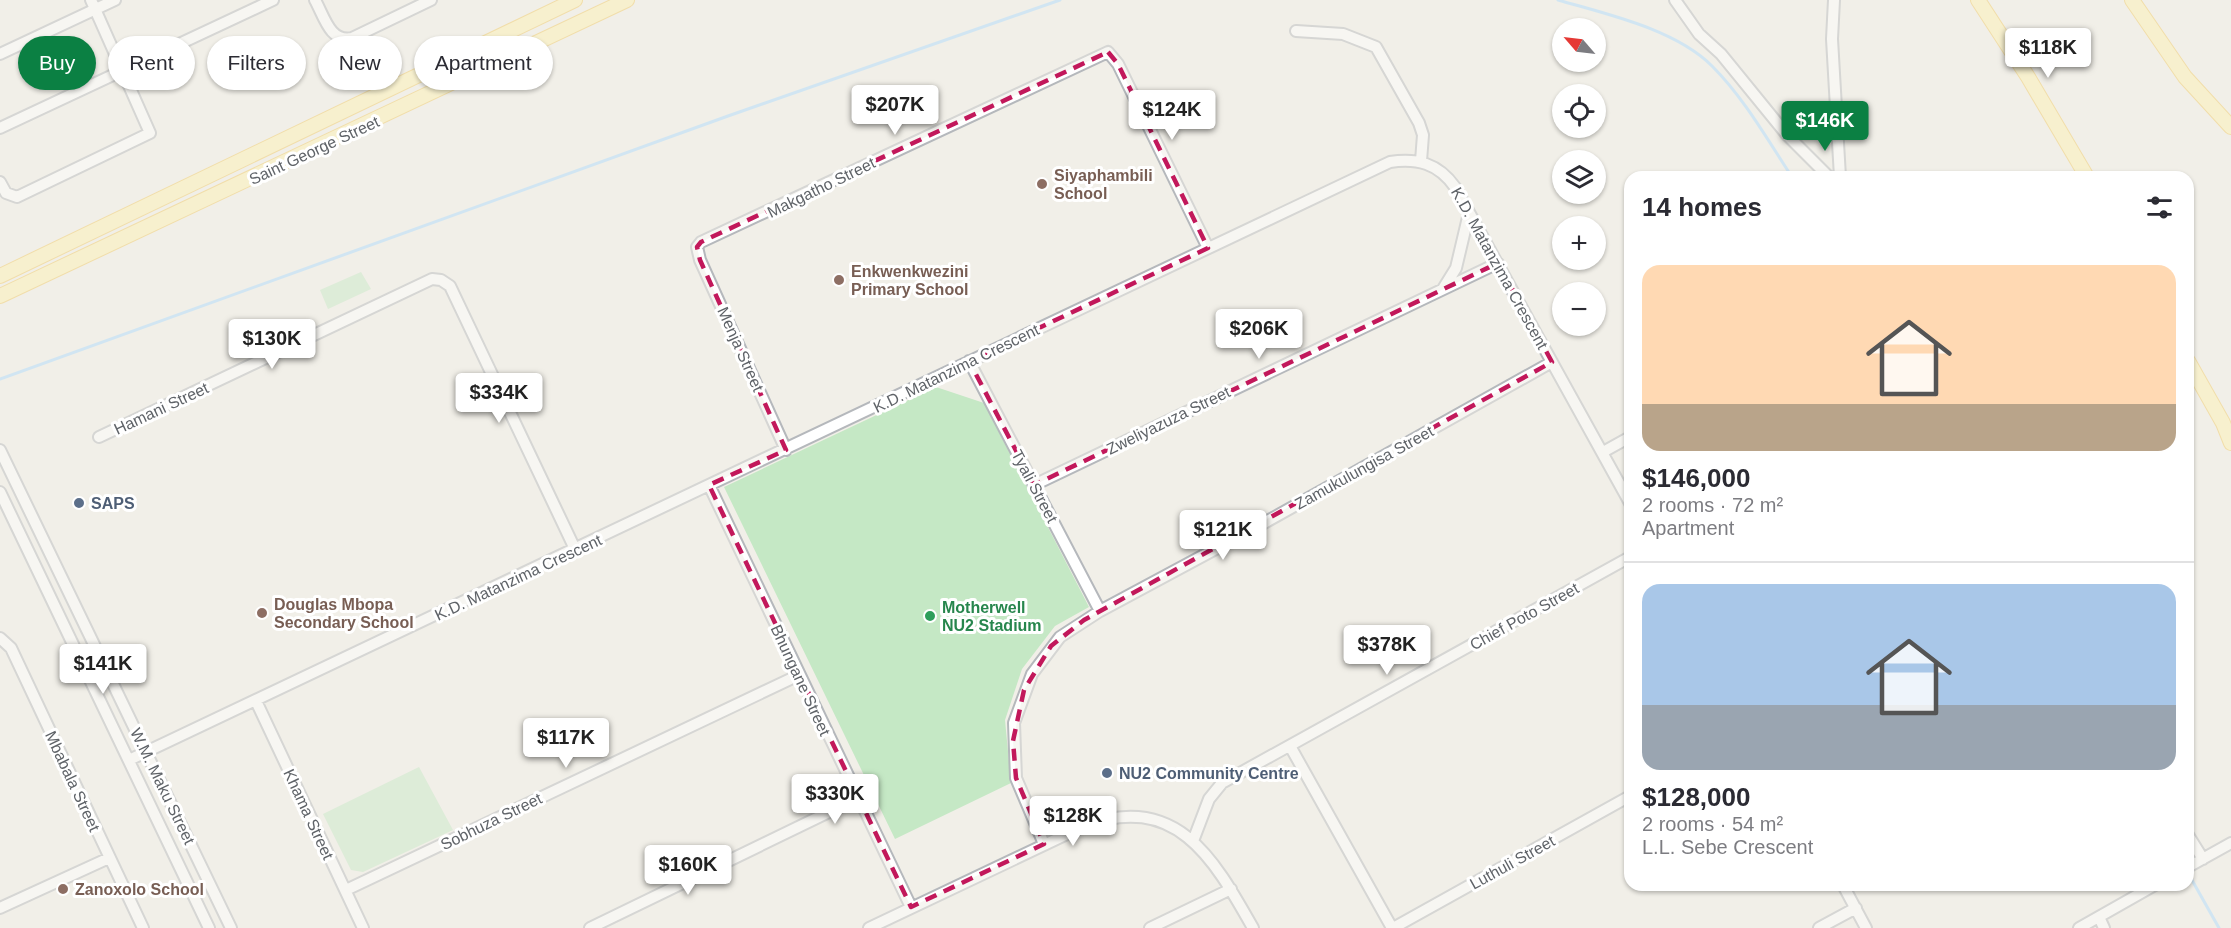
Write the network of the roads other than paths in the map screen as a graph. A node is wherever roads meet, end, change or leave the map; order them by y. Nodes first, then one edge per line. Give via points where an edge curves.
1 (115, 0) edge
2 (273, 0) edge
3 (315, 0) edge
4 (431, 0) edge
5 (576, 0) edge
6 (627, 0) edge
7 (1675, 0) edge
8 (1834, 0) edge
9 (1978, 0) edge
10 (2132, 0) edge
11 (94, 5) edge
12 (1296, 31) dead end
13 (108, 36) edge
14 (195, 37) edge
15 (0, 54) edge
16 (108, 77) edge
17 (133, 90) edge
18 (0, 128) edge
19 (2231, 128) edge
20 (1421, 161) junction
21 (1823, 171) edge
22 (1840, 171) edge
23 (2083, 171) edge
24 (0, 182) edge
25 (1469, 213) junction
26 (697, 247) joint
27 (1208, 248) junction
28 (1498, 263) junction
29 (0, 276) edge
30 (1443, 290) junction
31 (0, 296) edge
32 (969, 361) junction
33 (1552, 362) junction
34 (2194, 371) edge
35 (2227, 428) edge
36 (99, 437) dead end
37 (1624, 440) edge
38 (2231, 443) edge
39 (0, 450) edge
40 (786, 450) junction
41 (1603, 452) junction
42 (709, 485) junction
43 (1034, 485) junction
44 (0, 492) edge
45 (1624, 492) edge
46 (575, 549) junction
47 (1624, 560) edge
48 (1100, 611) junction
49 (0, 638) edge
50 (799, 675) junction
51 (256, 700) junction
52 (1290, 746) junction
53 (147, 752) junction
54 (129, 760) junction
55 (858, 798) junction
56 (1624, 799) edge
57 (1193, 841) junction
58 (2231, 843) edge
59 (1044, 844) junction
60 (2194, 847) edge
61 (109, 858) junction
62 (2201, 860) junction
63 (2194, 864) edge
64 (1231, 889) junction
65 (345, 890) junction
66 (1846, 891) edge
67 (2144, 891) edge
68 (911, 907) junction
69 (0, 908) edge
70 (1856, 908) junction
71 (2099, 917) junction
72 (143, 928) edge
73 (209, 928) edge
74 (231, 928) edge
75 (363, 928) edge
76 (590, 928) edge
77 (869, 928) edge
78 (1150, 928) edge
79 (1253, 928) edge
80 (1392, 928) edge
81 (1819, 928) edge
82 (1866, 928) edge
83 (2079, 928) edge
84 (2104, 928) edge

1 - 11 street
2 - 14 street
3 - 4 street via 334,35 342,40
5 - 29 main road, Saint George Street
6 - 31 main road, Saint George Street
7 - 21 street via 1699,34 1760,99 1786,135
8 - 22 street via 1832,39
9 - 23 main road
10 - 19 main road via 2185,76
11 - 13 street
11 - 15 street
12 - 20 street via 1343,34 1376,47 1419,123 1423,135
16 - 18 street
17 - 24 street via 150,129 141,139 17,197 6,193
20 - 25 street, K.D. Matanzima Crescent via 1449,178
20 - 27 street, K.D. Matanzima Crescent via 1384,165
25 - 28 street, K.D. Matanzima Crescent
25 - 30 street via 1456,268
26 - 27 street, Makgatho Street via 1108,52 1118,64
26 - 40 street, Menja Street
27 - 32 street, K.D. Matanzima Crescent
28 - 30 street, Zweliyazuza Street
28 - 33 street, K.D. Matanzima Crescent
30 - 43 street, Zweliyazuza Street
32 - 40 street, K.D. Matanzima Crescent
32 - 43 street, Tyali Street
33 - 41 street, K.D. Matanzima Crescent
33 - 48 street, Zamukulungisa Street
34 - 35 main road
35 - 38 main road
36 - 46 street, Hamani Street via 432,279 441,280 450,286
37 - 41 street
39 - 53 street, W.M. Maku Street
40 - 42 street, K.D. Matanzima Crescent
41 - 45 street, K.D. Matanzima Crescent
42 - 46 street, K.D. Matanzima Crescent
42 - 50 street, Bhungane Street
43 - 48 street, Tyali Street
44 - 54 street, W.M. Maku Street
46 - 51 street, K.D. Matanzima Crescent
47 - 52 street, Chief Poto Street
48 - 59 street, Zamukulungisa Street via 1050,646 1028,682 1014,723 1016,778
49 - 61 street, Mbabala Street via 11,648
50 - 55 street, Bhungane Street
50 - 65 street, Sobhuza Street
51 - 53 street, K.D. Matanzima Crescent
51 - 65 street, Khama Street
52 - 57 street, Chief Poto Street via 1215,790
52 - 80 street
53 - 54 street, K.D. Matanzima Crescent
53 - 74 street, W.M. Maku Street
54 - 73 street, W.M. Maku Street
55 - 68 street, Bhungane Street
55 - 76 street
56 - 80 street, Luthuli Street
57 - 59 street via 1161,824 1118,818 1094,822
57 - 64 street via 1216,865
58 - 62 street
59 - 68 street
60 - 62 street
61 - 69 street
61 - 72 street, Mbabala Street
62 - 63 street
64 - 78 street
64 - 79 street
65 - 75 street, Khama Street
66 - 70 street
67 - 71 street
68 - 77 street
70 - 81 street
70 - 82 street
71 - 83 street
71 - 84 street

